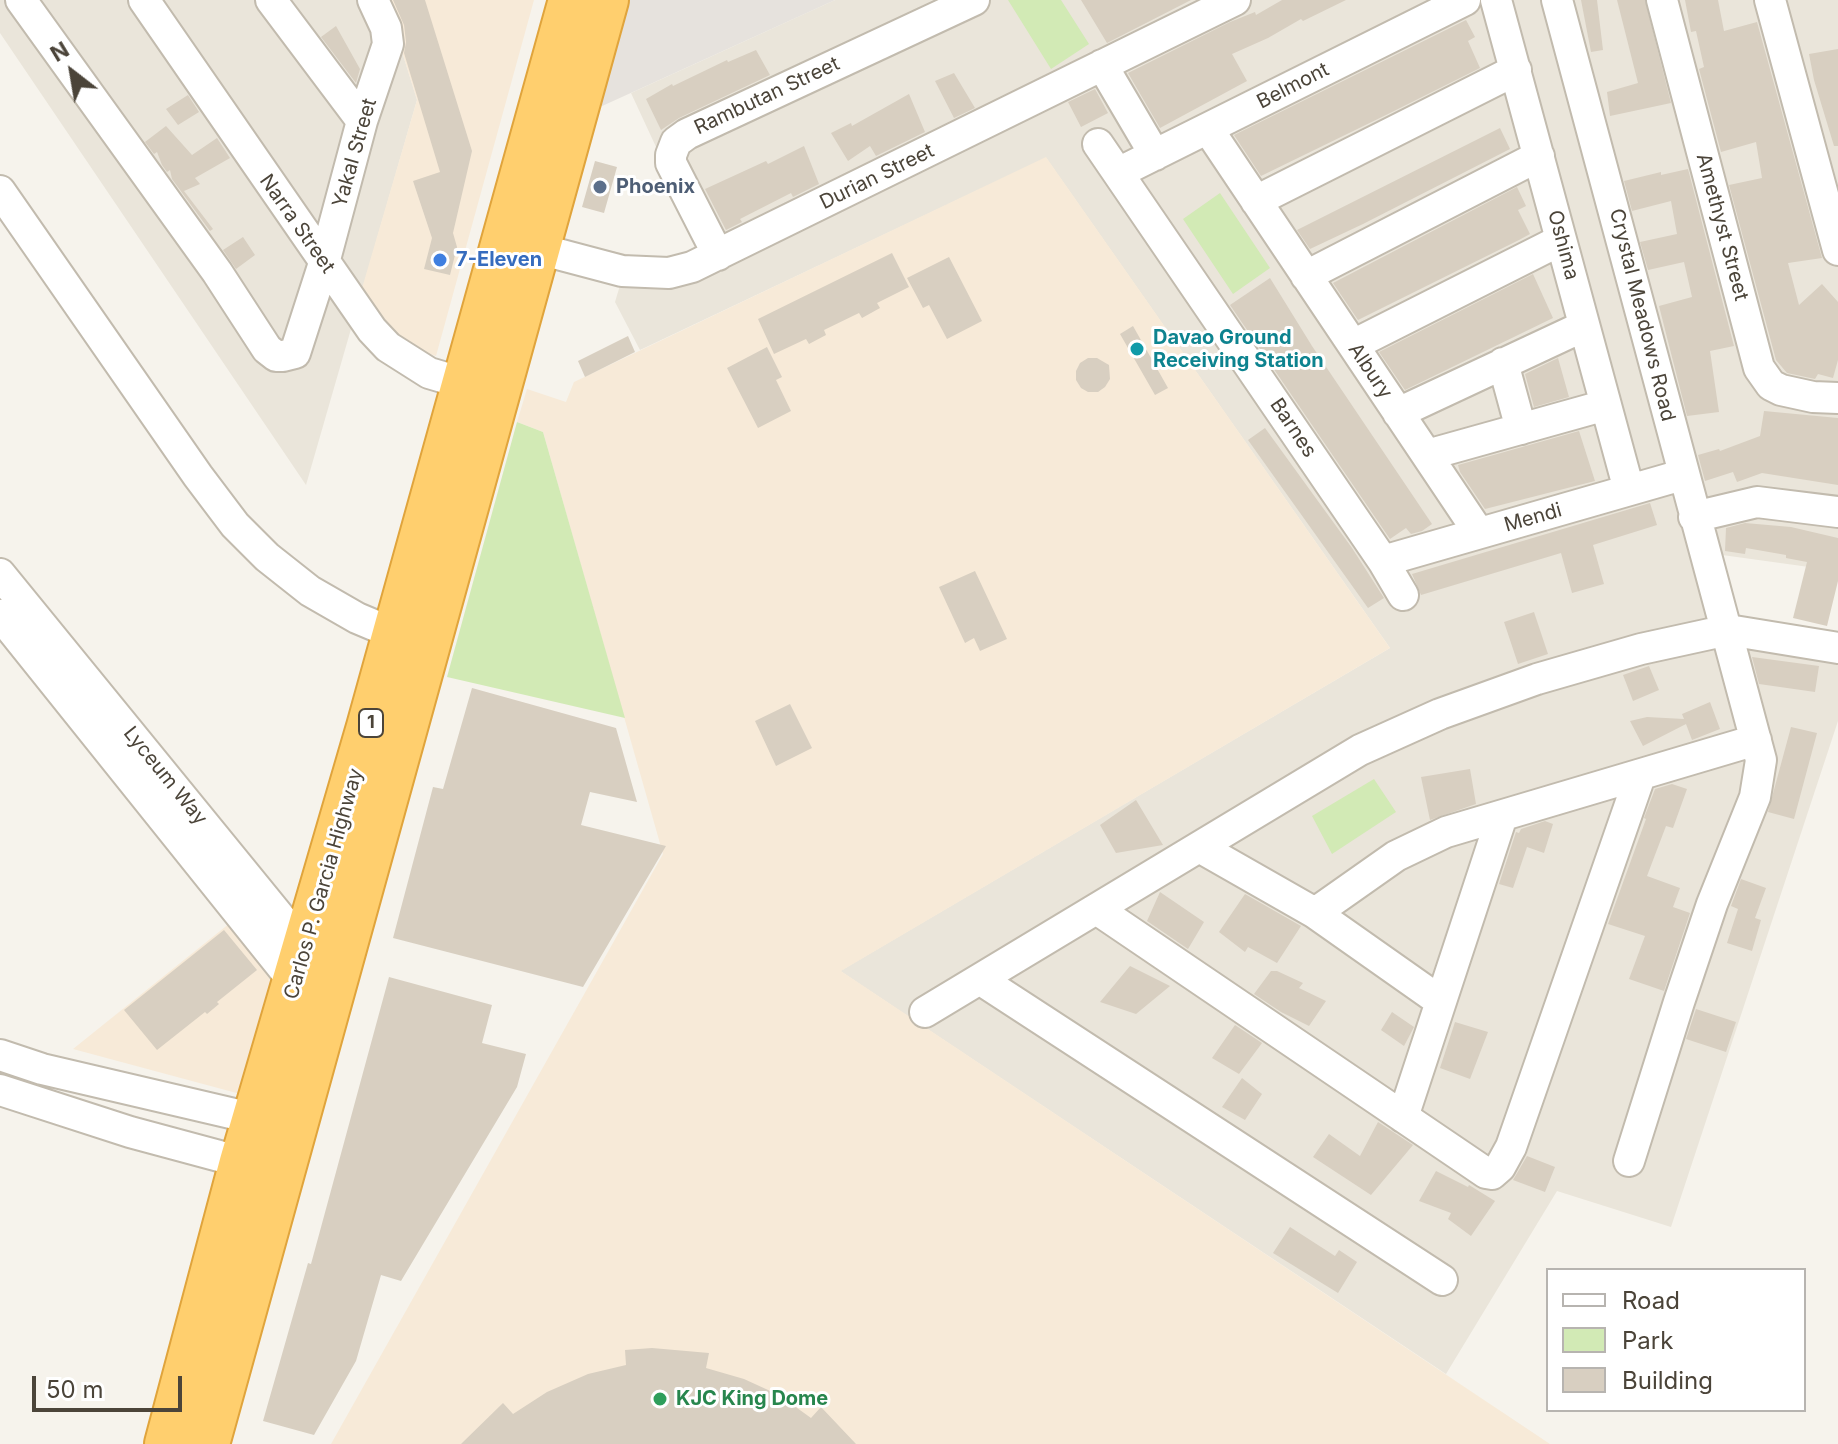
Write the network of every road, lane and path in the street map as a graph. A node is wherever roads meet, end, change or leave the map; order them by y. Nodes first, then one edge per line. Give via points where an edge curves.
1 (21, 0) edge
2 (144, 0) edge
3 (271, 0) edge
4 (373, 0) edge
5 (571, 0) edge
6 (606, 0) edge
7 (974, 0) edge
8 (1235, 0) edge
9 (1465, 0) edge
10 (1496, 0) edge
11 (1557, 0) edge
12 (1662, 0) edge
13 (1770, 0) edge
14 (1102, 65) junction
15 (1516, 70) junction
16 (362, 121) junction
17 (1208, 129) junction
18 (1098, 144) dead end
19 (1155, 155) junction
20 (1539, 156) junction
21 (1120, 172) junction
22 (0, 191) edge
23 (1256, 201) junction
24 (1561, 240) junction
25 (520, 244) junction
26 (1838, 250) edge
27 (718, 255) junction
28 (324, 263) junction
29 (1306, 276) junction
30 (1584, 326) junction
31 (1353, 345) junction
32 (1503, 363) junction
33 (480, 389) junction
34 (1838, 398) edge
35 (1606, 405) junction
36 (1398, 413) junction
37 (1521, 429) junction
38 (1427, 455) junction
39 (1682, 475) junction
40 (1629, 490) junction
41 (1838, 512) edge
42 (1694, 517) junction
43 (1479, 533) junction
44 (1383, 561) junction
45 (0, 574) edge
46 (1403, 595) dead end
47 (0, 615) edge
48 (1728, 630) junction
49 (395, 634) junction
50 (1838, 648) edge
51 (386, 732) junction
52 (1756, 740) junction
53 (1640, 776) junction
54 (1502, 816) junction
55 (1201, 848) junction
56 (225, 872) junction
57 (1098, 910) junction
58 (1315, 913) junction
59 (319, 971) junction
60 (981, 980) junction
61 (1440, 1001) junction
62 (925, 1012) dead end
63 (0, 1055) edge
64 (0, 1090) edge
65 (1403, 1117) junction
66 (276, 1124) junction
67 (1629, 1161) dead end
68 (262, 1167) junction
69 (1442, 1280) dead end
70 (167, 1444) edge
71 (207, 1444) edge

1 - 28 street, Yakal Street via 276,356 295,353
2 - 28 street, Narra Street
3 - 16 street
4 - 16 street, Yakal Street via 388,44
5 - 25 highway, Carlos P. Garcia Highway / 1
6 - 25 highway, Carlos P. Garcia Highway / 1
7 - 27 street, Rambutan Street via 676,142 671,163
8 - 14 street, Durian Street
9 - 17 street, Belmont
10 - 15 street, Oshima
11 - 39 street, Crystal Meadows Road
12 - 34 street, Amethyst Street via 1759,368 1781,390
13 - 26 street
14 - 19 street
14 - 27 street, Durian Street
15 - 20 street, Oshima
15 - 23 street
16 - 28 street, Yakal Street
17 - 19 street, Belmont
17 - 23 street, Albury
18 - 21 street, Barnes
19 - 21 street, Belmont
20 - 24 street, Oshima
20 - 29 street
21 - 44 street, Barnes
22 - 49 street via 235,525 310,591
23 - 29 street, Albury
24 - 30 street, Oshima
24 - 31 street
25 - 27 street, Durian Street via 645,274 669,273
25 - 33 highway, Carlos P. Garcia Highway / 1
28 - 33 street, Narra Street via 388,347 429,373
29 - 31 street, Albury
30 - 32 street
30 - 35 street, Oshima
31 - 36 street, Albury
32 - 36 street
32 - 37 street
33 - 49 highway, Carlos P. Garcia Highway / 1
33 - 51 highway, Carlos P. Garcia Highway / 1
35 - 37 street
35 - 40 street, Oshima
36 - 38 street, Albury
37 - 38 street
38 - 43 street, Albury
39 - 40 street, Mendi
39 - 42 street, Crystal Meadows Road
40 - 43 street, Mendi
41 - 42 street via 1757,502
42 - 48 street, Crystal Meadows Road
43 - 44 street, Mendi
44 - 46 street, Barnes
45 - 56 street, Lyceum Way
47 - 56 street, Lyceum Way
48 - 50 street
48 - 52 street, Crystal Meadows Road
48 - 55 street via 1537,679 1440,714 1360,750
49 - 51 highway, Carlos P. Garcia Highway / 1
51 - 59 highway, Carlos P. Garcia Highway / 1
52 - 53 street
52 - 67 street, Crystal Meadows Road via 1761,760 1755,797 1708,918
53 - 54 street
53 - 65 street via 1500,1167 1486,1173
54 - 58 street via 1446,832 1396,856
54 - 61 street
55 - 57 street
55 - 58 street
56 - 59 street, Lyceum Way
57 - 60 street
57 - 65 street
58 - 61 street
59 - 66 highway, Carlos P. Garcia Highway / 1
60 - 62 street
60 - 69 street
61 - 65 street
63 - 66 street
64 - 68 street
66 - 68 highway, Carlos P. Garcia Highway / 1
68 - 70 highway, Carlos P. Garcia Highway / 1
68 - 71 highway, Carlos P. Garcia Highway / 1

